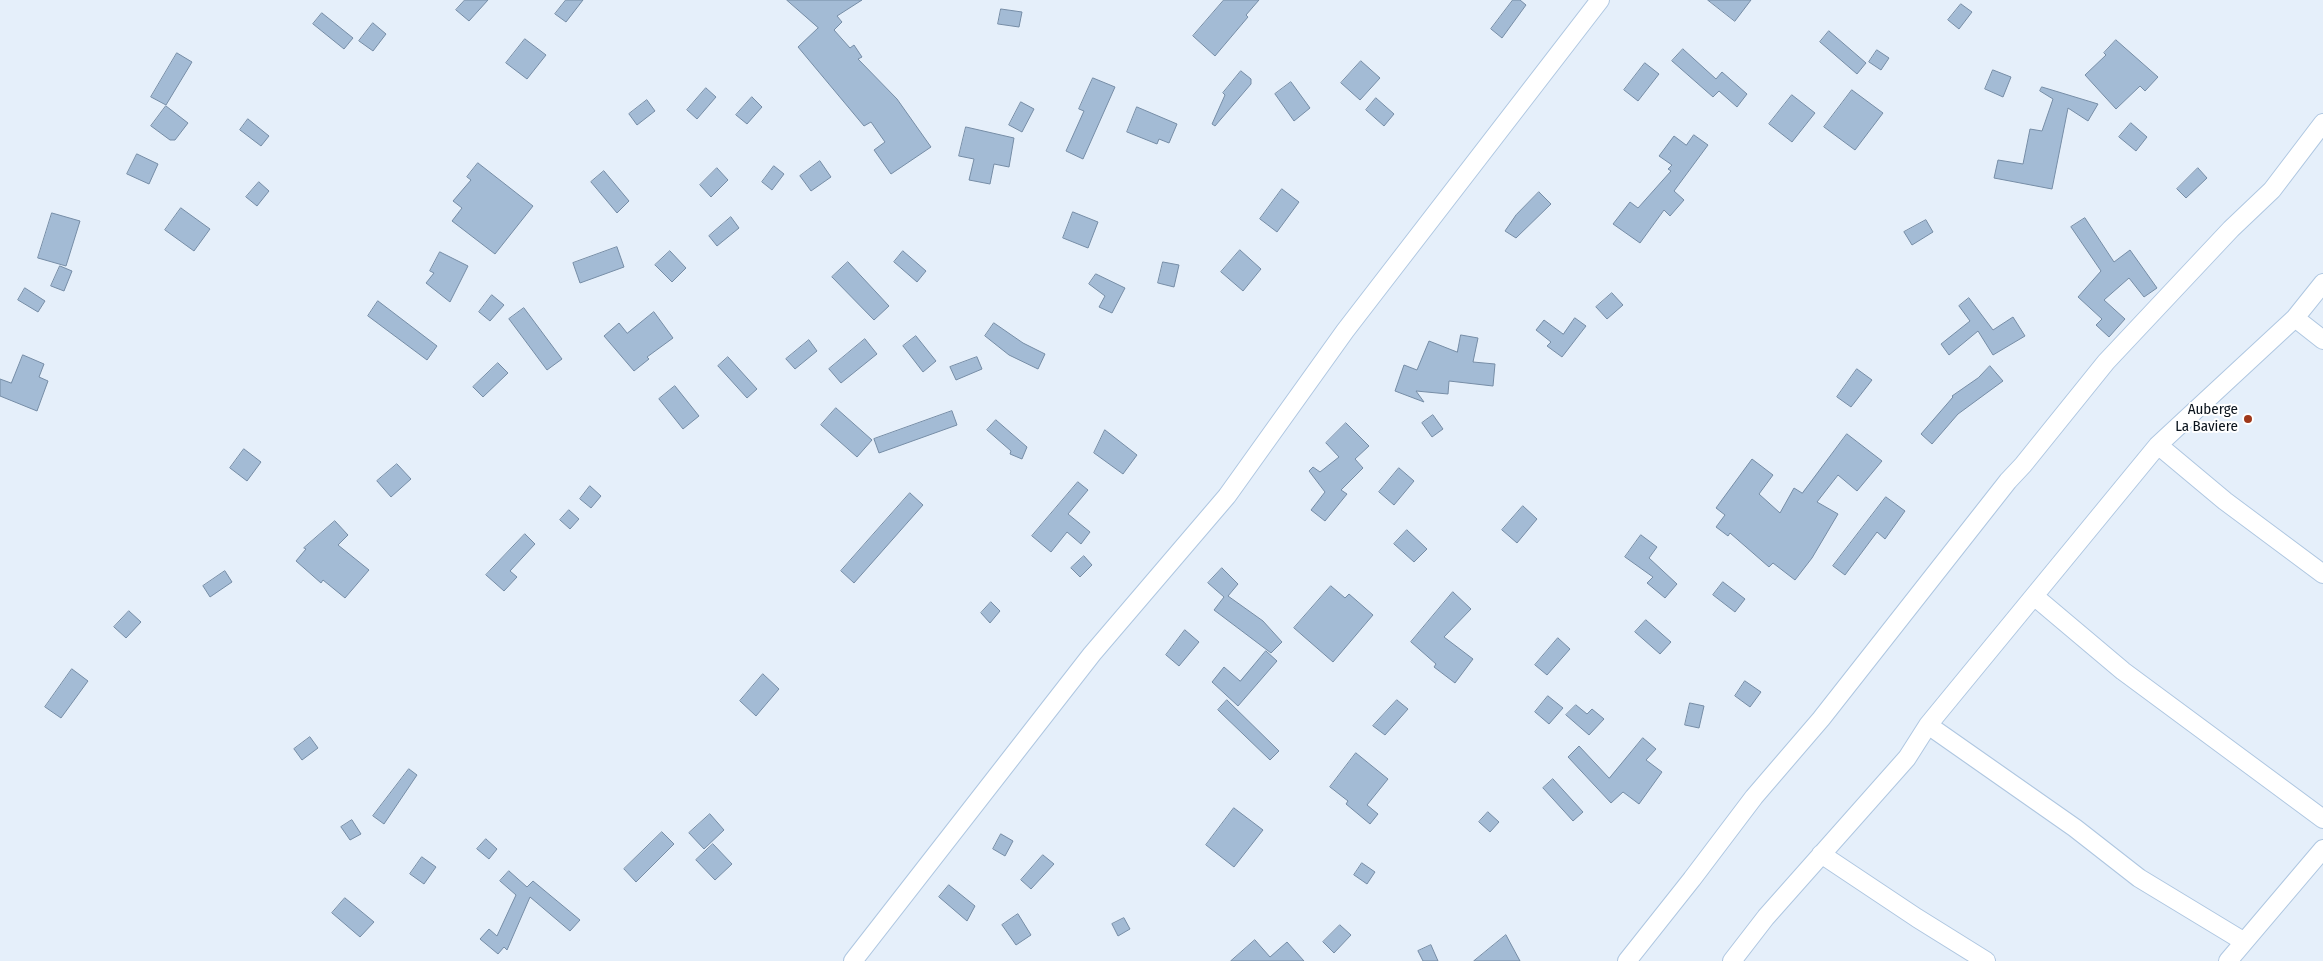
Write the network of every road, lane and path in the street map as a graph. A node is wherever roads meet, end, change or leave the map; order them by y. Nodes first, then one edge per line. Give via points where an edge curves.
1 (1600, 0) edge
2 (2323, 123) edge
3 (2323, 283) edge
4 (2295, 318) junction
5 (2323, 340) edge
6 (2158, 445) junction
7 (2323, 574) edge
8 (2034, 596) junction
9 (1928, 724) junction
10 (2323, 820) edge
11 (2323, 848) edge
12 (1821, 854) junction
13 (2243, 941) junction
14 (853, 961) edge
15 (1626, 961) edge
16 (1732, 961) edge
17 (1986, 961) edge
18 (2228, 961) edge

1 - 14 street via 1345,331 1227,496 1092,654
2 - 15 street via 2272,190 2106,362 2002,488 1821,719 1754,797
3 - 4 street
4 - 5 street
4 - 6 street
6 - 7 street via 2225,501
6 - 8 street
8 - 9 street
8 - 10 street via 2123,671
9 - 12 street via 1907,758
9 - 13 street via 2075,828 2139,878
11 - 13 street
12 - 16 street
12 - 17 street
13 - 18 street

